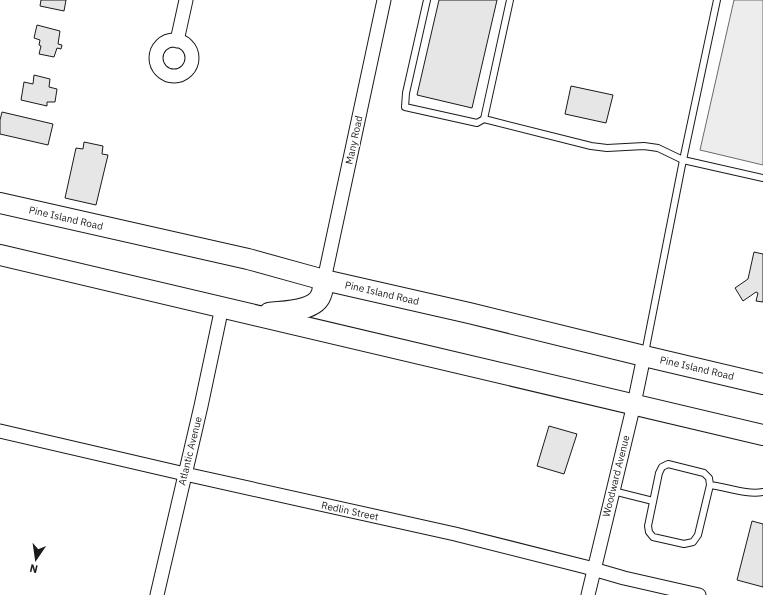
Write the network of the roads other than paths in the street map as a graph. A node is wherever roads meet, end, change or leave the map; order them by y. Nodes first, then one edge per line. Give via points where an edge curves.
1 (186, 0) edge
2 (384, 0) edge
3 (427, 0) edge
4 (510, 0) edge
5 (717, 0) edge
6 (177, 40) dead end
7 (484, 120) junction
8 (683, 160) junction
9 (763, 178) edge
10 (0, 204) edge
11 (0, 256) edge
12 (324, 280) junction
13 (222, 307) junction
14 (253, 314) junction
15 (644, 356) junction
16 (763, 384) edge
17 (634, 404) junction
18 (0, 431) edge
19 (760, 435) edge
20 (185, 474) junction
21 (710, 486) junction
22 (613, 491) junction
23 (763, 492) edge
24 (653, 501) junction
25 (594, 569) junction
26 (157, 595) edge
27 (588, 595) edge
28 (699, 595) edge

1 - 6 street
2 - 12 street, Many Road
3 - 7 lane via 406,93 406,107 477,123
4 - 7 lane
5 - 8 lane
7 - 8 lane via 591,146 658,148
8 - 9 lane
8 - 15 lane
10 - 12 main road, Pine Island Road via 248,259
11 - 13 main road
12 - 14 main road via 321,296 307,307
12 - 15 main road, Pine Island Road
13 - 14 main road
13 - 20 street, Atlantic Avenue
14 - 17 main road
15 - 16 main road, Pine Island Road
15 - 17 street, Woodward Avenue
17 - 19 main road
17 - 22 street, Woodward Avenue
18 - 20 street, Redlin Street
20 - 25 street, Redlin Street via 455,534
20 - 26 street, Atlantic Avenue
21 - 23 lane via 753,493
21 - 24 lane via 709,478 704,473 668,464 662,466 659,472
21 - 24 lane via 698,535 693,542 684,544 653,537 648,526
22 - 24 lane
22 - 25 street, Woodward Avenue
25 - 27 street, Woodward Avenue
25 - 28 street, Redlin Street

